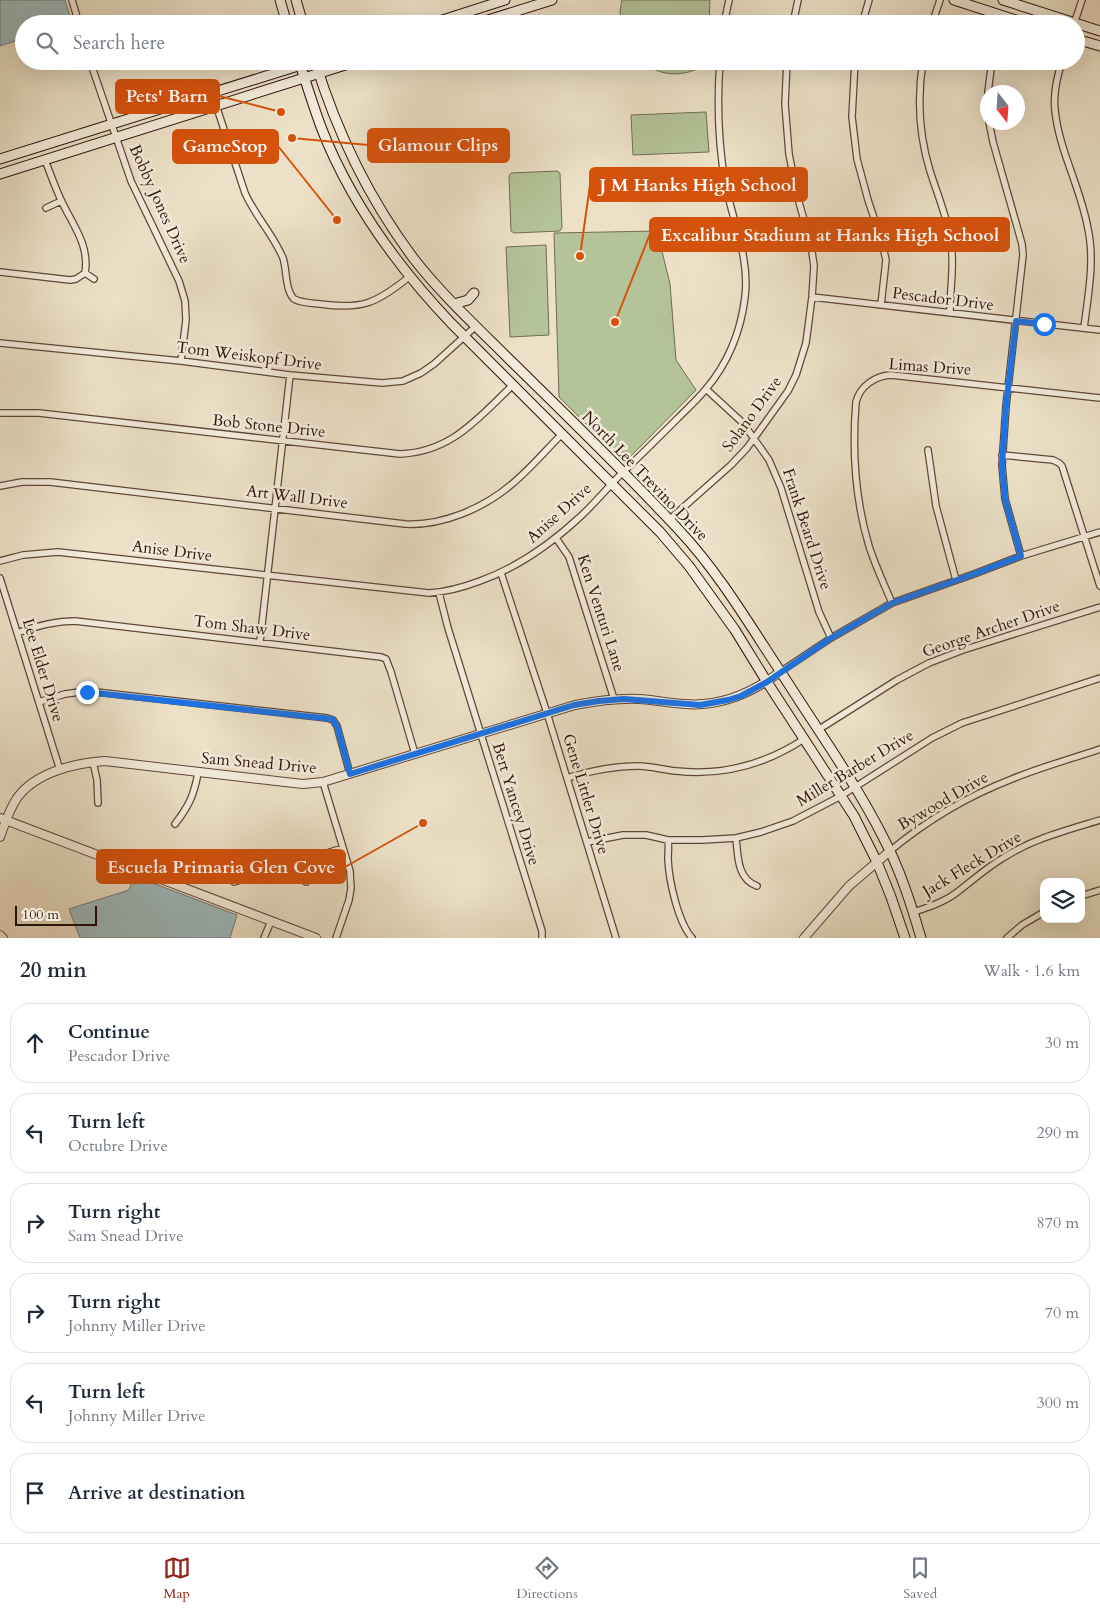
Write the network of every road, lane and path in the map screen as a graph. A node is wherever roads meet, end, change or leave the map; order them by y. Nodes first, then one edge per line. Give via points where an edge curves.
1 (72, 0) edge
2 (280, 0) edge
3 (296, 0) edge
4 (505, 0) edge
5 (552, 0) edge
6 (729, 0) edge
7 (798, 0) edge
8 (869, 0) edge
9 (940, 0) edge
10 (954, 0) edge
11 (1082, 0) edge
12 (1008, 1) edge
13 (76, 15) edge
14 (284, 15) edge
15 (301, 15) edge
16 (466, 15) edge
17 (504, 15) edge
18 (726, 15) edge
19 (795, 15) edge
20 (865, 15) edge
21 (935, 15) edge
22 (992, 15) edge
23 (1050, 15) edge
24 (1077, 15) edge
25 (1085, 26) edge
26 (1100, 31) edge
27 (1085, 42) edge
28 (1100, 46) edge
29 (93, 70) edge
30 (279, 70) edge
31 (302, 70) edge
32 (317, 70) edge
33 (331, 70) edge
34 (720, 70) edge
35 (787, 70) edge
36 (855, 70) edge
37 (922, 70) edge
38 (991, 70) edge
39 (1060, 70) edge
40 (319, 74) junction
41 (305, 78) junction
42 (989, 85) edge
43 (212, 93) junction
44 (216, 106) junction
45 (111, 125) junction
46 (991, 130) edge
47 (116, 137) junction
48 (0, 159) edge
49 (45, 160) junction
50 (0, 174) edge
51 (61, 201) junction
52 (46, 208) dead end
53 (392, 228) junction
54 (380, 238) junction
55 (0, 272) edge
56 (84, 273) junction
57 (408, 276) junction
58 (94, 279) dead end
59 (474, 293) dead end
60 (812, 298) junction
61 (454, 304) junction
62 (881, 305) junction
63 (950, 313) junction
64 (1016, 321) junction
65 (476, 326) junction
66 (1084, 328) junction
67 (1100, 330) edge
68 (464, 336) junction
69 (0, 343) edge
70 (181, 362) junction
71 (290, 375) junction
72 (513, 385) junction
73 (706, 389) junction
74 (1008, 389) junction
75 (1100, 398) edge
76 (0, 413) edge
77 (562, 434) junction
78 (754, 438) junction
79 (283, 441) junction
80 (928, 450) dead end
81 (1002, 456) junction
82 (623, 472) junction
83 (612, 484) junction
84 (0, 486) edge
85 (275, 508) junction
86 (669, 520) junction
87 (1100, 532) edge
88 (1084, 537) junction
89 (556, 538) junction
90 (1021, 556) junction
91 (0, 562) edge
92 (706, 562) junction
93 (501, 573) junction
94 (693, 573) junction
95 (267, 576) junction
96 (0, 578) edge
97 (956, 580) junction
98 (1100, 586) edge
99 (440, 593) junction
100 (892, 603) junction
101 (1100, 607) edge
102 (17, 633) junction
103 (831, 638) junction
104 (260, 642) junction
105 (780, 672) junction
106 (1100, 678) edge
107 (767, 682) junction
108 (614, 699) junction
109 (39, 702) junction
110 (547, 714) junction
111 (818, 730) junction
112 (480, 735) junction
113 (804, 738) junction
114 (1100, 749) edge
115 (415, 754) junction
116 (93, 762) junction
117 (60, 770) junction
118 (198, 773) junction
119 (350, 774) junction
120 (567, 778) junction
121 (323, 782) junction
122 (855, 787) junction
123 (842, 796) junction
124 (98, 803) dead end
125 (3, 819) edge
126 (1100, 820) edge
127 (175, 824) dead end
128 (0, 837) edge
129 (736, 838) junction
130 (668, 840) junction
131 (587, 842) junction
132 (343, 848) junction
133 (890, 851) junction
134 (300, 862) junction
135 (877, 862) junction
136 (234, 882) dead end
137 (306, 882) dead end
138 (757, 886) dead end
139 (1100, 890) edge
140 (1085, 895) edge
141 (914, 912) junction
142 (1040, 914) edge
143 (271, 921) junction
144 (0, 935) edge
145 (3, 938) edge
146 (264, 938) edge
147 (316, 938) edge
148 (336, 938) edge
149 (542, 938) edge
150 (616, 938) edge
151 (692, 938) edge
152 (804, 938) edge
153 (905, 938) edge
154 (921, 938) edge
155 (1008, 938) edge

1 - 13 street
2 - 14 main road
3 - 15 main road
4 - 16 main road
5 - 17 main road
6 - 18 street
7 - 19 street
8 - 20 street
9 - 21 street
10 - 22 main road
11 - 24 street
12 - 23 main road
25 - 26 main road
27 - 28 main road
29 - 45 street, Bobby Jones Drive
30 - 43 main road
31 - 41 main road, North Lee Trevino Drive
32 - 40 main road, North Lee Trevino Drive
33 - 40 main road
34 - 73 street, Anise Drive via 720,148 743,253 746,295 736,337 724,363
35 - 60 street, Solano Drive via 785,104 789,154 813,256
36 - 62 street via 852,117 857,158 886,260
37 - 63 street via 919,110 924,149 946,220 952,252
38 - 42 street
39 - 66 street via 1055,110 1084,210 1091,247
40 - 41 main road
40 - 53 main road, North Lee Trevino Drive via 352,158
41 - 44 main road
41 - 54 main road, North Lee Trevino Drive via 339,167
43 - 44 street
43 - 45 main road
44 - 47 main road
44 - 57 street via 245,194 282,257 289,292 296,301 339,307 364,304 380,299
45 - 47 street, Bobby Jones Drive
45 - 48 main road
46 - 64 street via 1022,244
47 - 49 main road
47 - 70 street, Bobby Jones Drive via 135,190 182,290 186,320
49 - 50 main road
49 - 51 street
51 - 52 street
51 - 56 street via 84,247
53 - 54 main road
53 - 61 main road, North Lee Trevino Drive via 427,275
54 - 57 main road, North Lee Trevino Drive
55 - 56 street via 70,280
56 - 58 street
57 - 68 main road, North Lee Trevino Drive
59 - 61 main road via 468,300
60 - 62 street, Pescador Drive
60 - 78 street, Solano Drive via 806,344 796,375
61 - 65 main road, North Lee Trevino Drive
62 - 63 street, Pescador Drive
63 - 64 street, Pescador Drive
64 - 66 street, Pescador Drive
64 - 74 street
65 - 68 street, Tom Weiskopf Drive
65 - 82 main road, North Lee Trevino Drive
66 - 67 street, Pescador Drive
68 - 71 street, Tom Weiskopf Drive via 434,364 403,381 372,383
68 - 72 main road, North Lee Trevino Drive
69 - 70 street, Tom Weiskopf Drive
70 - 71 street, Tom Weiskopf Drive
71 - 79 street
72 - 77 main road, North Lee Trevino Drive
72 - 79 street, Bob Stone Drive via 466,430 423,452 400,454
73 - 78 street, Frank Beard Drive via 743,423
73 - 82 street, Anise Drive
74 - 75 street, Limas Drive
74 - 81 street
74 - 100 street, Limas Drive via 887,375 876,378 858,395 854,445 858,500 869,545
76 - 79 street, Bob Stone Drive via 39,413
77 - 83 main road, North Lee Trevino Drive
77 - 85 street, Art Wall Drive via 512,485 480,505 441,521 405,524
78 - 86 street, Solano Drive via 731,465
78 - 103 street, Frank Beard Drive via 775,472 819,612
79 - 85 street
80 - 97 street via 936,506
81 - 88 street via 1059,463 1066,472
81 - 90 street via 1005,499
82 - 83 street, Anise Drive
82 - 86 main road, North Lee Trevino Drive
83 - 89 street, Anise Drive
83 - 94 main road, North Lee Trevino Drive via 660,532
84 - 85 street, Art Wall Drive via 50,482
85 - 95 street
86 - 92 main road, North Lee Trevino Drive
87 - 88 street, Sam Snead Drive
88 - 90 street, Sam Snead Drive
88 - 98 street
89 - 93 street, Anise Drive
89 - 108 street, Ken Venturi Lane via 569,557
90 - 97 street, Sam Snead Drive
91 - 95 street, Anise Drive via 23,555 58,552
92 - 94 main road
92 - 105 main road, North Lee Trevino Drive
93 - 99 street, Anise Drive
93 - 110 street, Gene Littler Drive
94 - 107 main road, North Lee Trevino Drive via 733,627
95 - 99 street, Anise Drive
95 - 104 street
96 - 102 street, Lee Elder Drive
97 - 100 street, Sam Snead Drive
99 - 112 street, Bert Yancey Drive
100 - 103 street, Sam Snead Drive
101 - 111 street, George Archer Drive via 929,663
102 - 104 street, Tom Shaw Drive via 59,622 75,622
102 - 109 street, Lee Elder Drive
103 - 105 street, Sam Snead Drive
104 - 115 street, Tom Shaw Drive via 386,659
105 - 107 street, Sam Snead Drive
105 - 111 main road, North Lee Trevino Drive
106 - 122 street, Miller Barber Drive via 962,723 932,738
107 - 108 street, Sam Snead Drive via 741,696 716,703
107 - 113 main road, North Lee Trevino Drive
108 - 110 street, Sam Snead Drive via 574,705
109 - 117 street, Lee Elder Drive
109 - 119 street via 87,692 327,718 334,720 337,726
110 - 112 street, Sam Snead Drive
110 - 120 street, Gene Littler Drive
111 - 122 main road, North Lee Trevino Drive
112 - 115 street, Sam Snead Drive
112 - 149 street, Bert Yancey Drive
113 - 120 street via 756,763 734,768 690,772 640,766 616,767
113 - 123 main road, North Lee Trevino Drive
114 - 133 street, Bywood Drive via 983,792 922,826
115 - 119 street, Sam Snead Drive
116 - 117 street, Sam Snead Drive
116 - 118 street, Sam Snead Drive via 118,762
116 - 124 street
117 - 125 street, Sam Snead Drive via 25,788
118 - 121 street, Sam Snead Drive via 303,784
118 - 127 street via 192,798
119 - 121 street, Sam Snead Drive
120 - 131 street, Gene Littler Drive
121 - 132 street
122 - 123 street, Miller Barber Drive
122 - 133 main road, North Lee Trevino Drive
123 - 129 street, Miller Barber Drive via 794,821
123 - 135 main road, North Lee Trevino Drive
125 - 128 street, Sam Snead Drive
125 - 143 street
126 - 141 street, Jack Fleck Drive via 1042,839 1009,854 955,894
129 - 130 street, Miller Barber Drive
129 - 138 street via 743,877
130 - 131 street, Miller Barber Drive via 646,835 623,835
130 - 151 street via 668,867 676,900
131 - 150 street, Gene Littler Drive
132 - 134 street
132 - 148 street via 351,888
133 - 135 street, Bywood Drive
133 - 141 main road, North Lee Trevino Drive
134 - 136 street
134 - 137 street
135 - 152 street, Bywood Drive via 849,886
135 - 153 main road, North Lee Trevino Drive
139 - 140 street
141 - 154 main road, North Lee Trevino Drive
142 - 155 street
143 - 146 street
143 - 147 street
144 - 145 street

